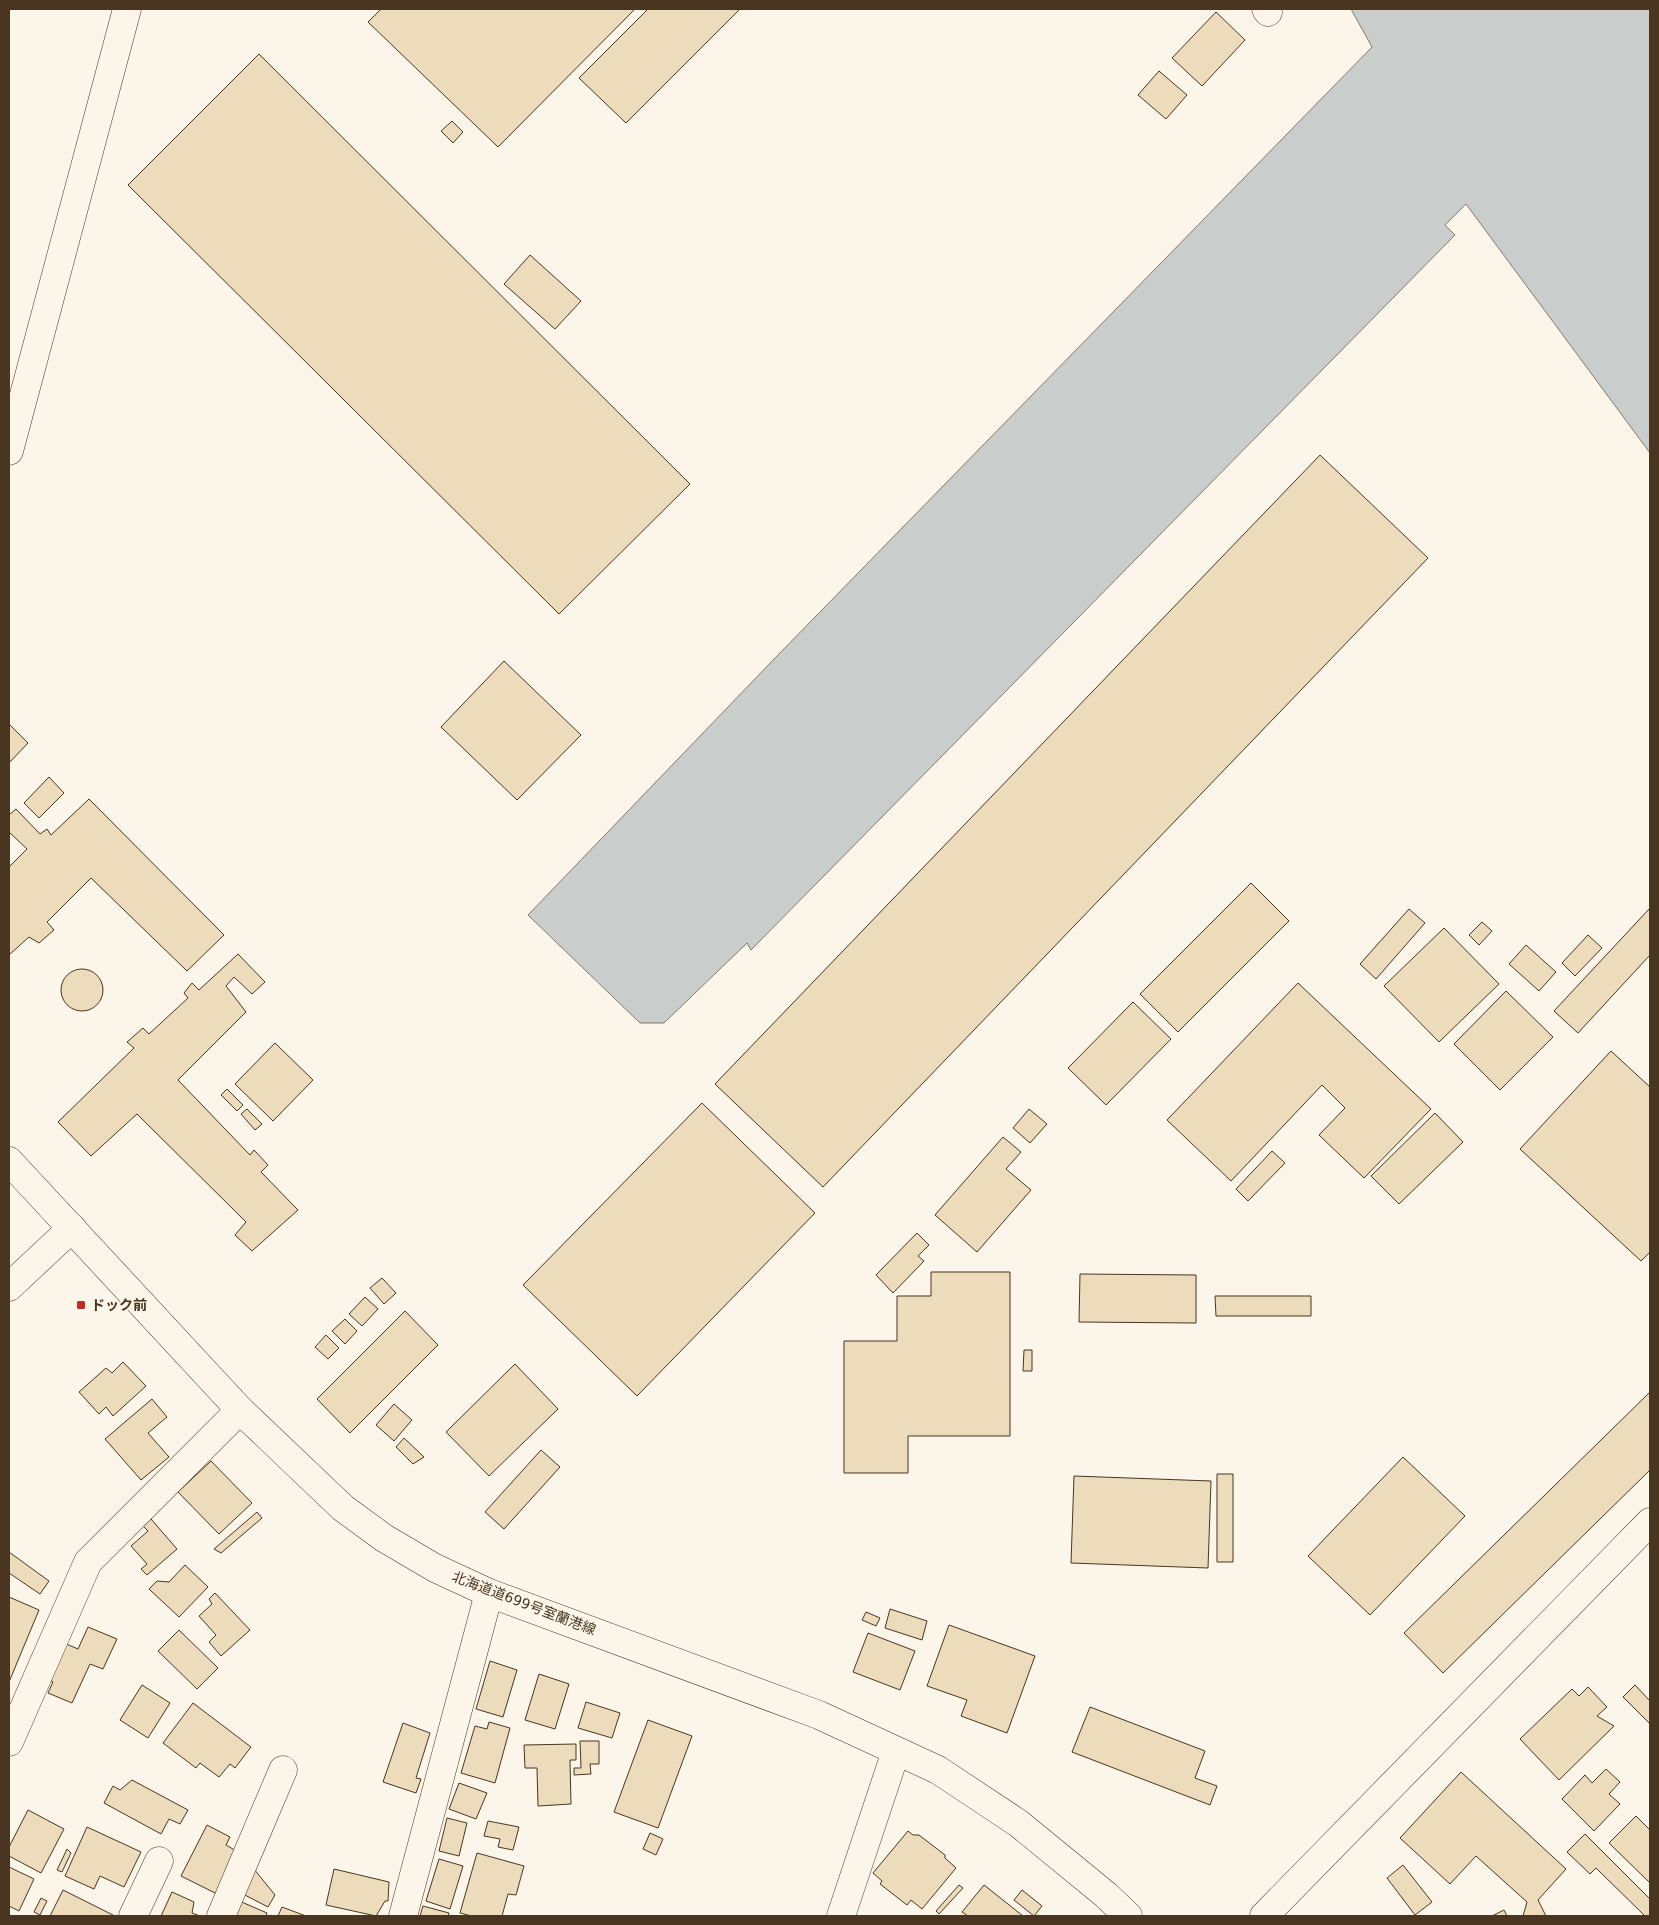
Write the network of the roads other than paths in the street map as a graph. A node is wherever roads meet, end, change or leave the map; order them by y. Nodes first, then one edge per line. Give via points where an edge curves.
1 (127, 9) edge
2 (9, 451) edge
3 (9, 1161) edge
4 (72, 1228) junction
5 (9, 1288) edge
6 (240, 1410) junction
7 (1650, 1522) edge
8 (489, 1593) junction
9 (9, 1742) edge
10 (896, 1750) junction
11 (283, 1770) dead end
12 (159, 1861) dead end
13 (133, 1916) edge
14 (221, 1916) edge
15 (403, 1916) edge
16 (841, 1916) edge
17 (1128, 1916) edge
18 (1264, 1916) edge

1 - 2 street
3 - 4 street, 北海道道699号室蘭港線
4 - 5 street
4 - 6 street, 北海道道699号室蘭港線
6 - 8 street, 北海道道699号室蘭港線 via 343,1508 377,1533 435,1568
6 - 9 street via 88,1562
7 - 18 street
8 - 10 street, 北海道道699号室蘭港線 via 819,1715
8 - 15 street
10 - 16 street
10 - 17 street, 北海道道699号室蘭港線 via 938,1770 1018,1823
11 - 14 street
12 - 13 street

